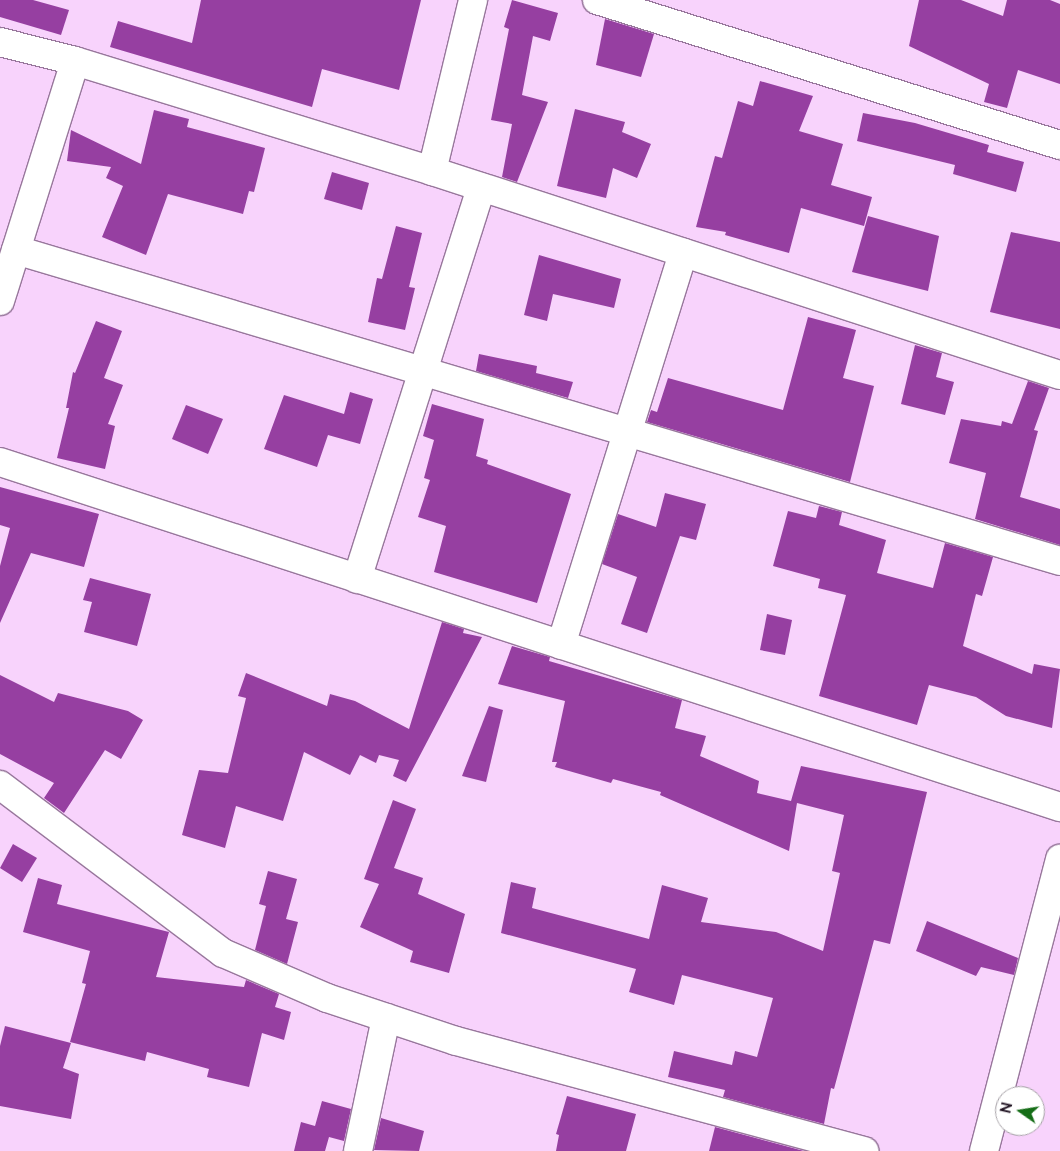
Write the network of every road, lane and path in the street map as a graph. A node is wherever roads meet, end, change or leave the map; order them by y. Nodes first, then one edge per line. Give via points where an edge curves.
1 (473, 0) edge
2 (597, 0) edge
3 (0, 42) edge
4 (75, 61) junction
5 (1060, 145) edge
6 (432, 171) junction
7 (481, 187) junction
8 (16, 250) junction
9 (683, 253) junction
10 (0, 301) edge
11 (423, 370) junction
12 (1060, 375) edge
13 (627, 432) junction
14 (0, 462) edge
15 (1060, 561) edge
16 (357, 579) junction
17 (561, 644) junction
18 (0, 785) edge
19 (1060, 807) edge
20 (1060, 859) edge
21 (386, 1018) junction
22 (358, 1151) edge
23 (864, 1151) edge
24 (984, 1151) edge

1 - 6 street
2 - 5 street
3 - 4 street
4 - 6 street
4 - 8 street
6 - 7 street
7 - 9 street
7 - 11 street
8 - 10 street
8 - 11 street
9 - 12 street
9 - 13 street
11 - 13 street
11 - 16 street
13 - 15 street
13 - 17 street
14 - 16 street
16 - 17 street
17 - 19 street
18 - 21 street via 223,953 327,998
20 - 24 street
21 - 22 street
21 - 23 street via 456,1041

